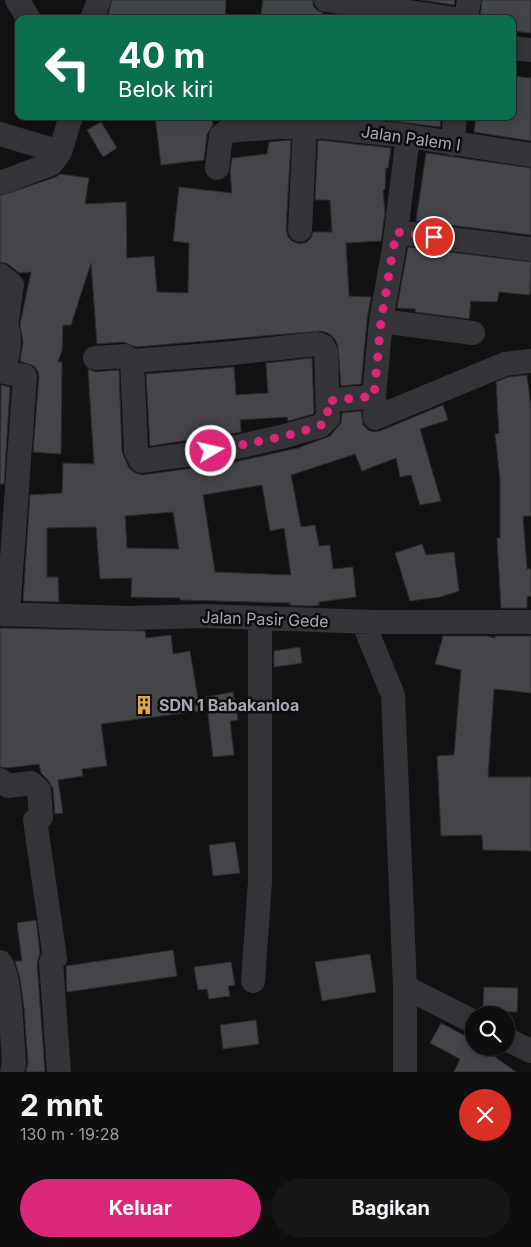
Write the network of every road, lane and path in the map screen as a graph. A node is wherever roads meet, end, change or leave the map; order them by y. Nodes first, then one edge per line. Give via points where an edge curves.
1 (17, 0) edge
2 (99, 0) edge
3 (326, 0) edge
4 (469, 0) edge
5 (26, 15) edge
6 (93, 15) edge
7 (429, 15) edge
8 (467, 15) edge
9 (516, 48) edge
10 (531, 50) edge
11 (69, 120) edge
12 (455, 120) edge
13 (305, 125) junction
14 (0, 134) edge
15 (408, 136) junction
16 (453, 144) junction
17 (60, 152) junction
18 (531, 154) edge
19 (217, 168) dead end
20 (0, 184) edge
21 (300, 230) dead end
22 (396, 232) junction
23 (531, 249) edge
24 (0, 275) edge
25 (381, 321) junction
26 (473, 333) dead end
27 (95, 358) dead end
28 (132, 361) junction
29 (531, 361) edge
30 (2, 371) edge
31 (327, 401) junction
32 (375, 407) junction
33 (4, 614) edge
34 (260, 618) junction
35 (363, 622) junction
36 (531, 622) edge
37 (0, 780) edge
38 (0, 962) edge
39 (253, 981) dead end
40 (405, 986) junction
41 (465, 1017) edge
42 (515, 1043) edge
43 (531, 1051) edge
44 (12, 1072) edge
45 (59, 1072) edge
46 (405, 1072) edge

1 - 5 street
2 - 6 street
3 - 7 street
4 - 8 street
9 - 10 street
11 - 17 street
12 - 16 street
13 - 15 street, Jalan Palem I
13 - 19 street, Jalan Palem I via 225,132 221,136
13 - 21 street
14 - 17 street
15 - 16 street, Jalan Palem I
15 - 22 street
16 - 18 street, Jalan Palem I
17 - 20 street via 51,164
22 - 23 street
22 - 25 street
24 - 30 street via 12,285 6,326 10,339
25 - 26 street
25 - 32 street
27 - 28 street via 125,356
28 - 31 street via 317,344 326,352
28 - 31 street via 136,451 141,460 228,449 320,426 328,418
29 - 32 street via 505,364
30 - 33 street via 25,376
31 - 32 street
33 - 34 street, Jalan Pasir Gede
34 - 35 street, Jalan Pasir Gede
34 - 39 street via 260,881
35 - 36 street, Jalan Pasir Gede
35 - 40 street via 393,695
37 - 45 street via 8,786 32,783 39,790 41,817 35,820 55,958 51,962
38 - 44 street via 6,973 14,1063
40 - 41 street
40 - 46 street
42 - 43 street

